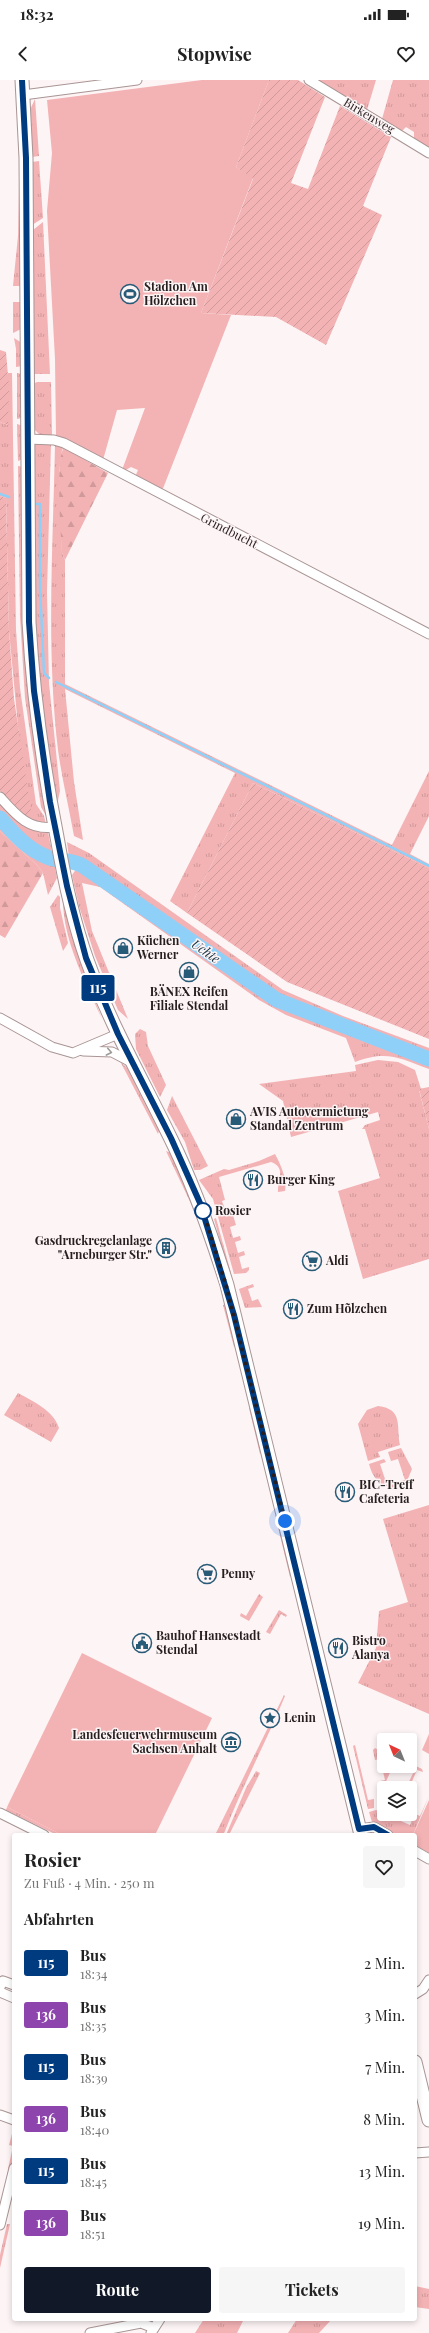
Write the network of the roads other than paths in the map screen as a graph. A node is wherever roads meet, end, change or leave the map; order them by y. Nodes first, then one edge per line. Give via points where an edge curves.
1 (22, 80) edge
2 (137, 80) edge
3 (309, 80) edge
4 (23, 95) junction
5 (429, 153) edge
6 (27, 439) junction
7 (429, 634) edge
8 (0, 797) edge
9 (55, 827) junction
10 (0, 1018) edge
11 (118, 1034) junction
12 (82, 1051) junction
13 (133, 1064) junction
14 (1, 1816) edge
15 (360, 1832) edge
16 (39, 1833) edge
17 (384, 1833) edge
18 (417, 1852) edge
19 (429, 1859) edge
20 (429, 1980) edge
21 (12, 1985) edge
22 (0, 1987) edge
23 (0, 1992) edge
24 (417, 1993) edge
25 (12, 1997) edge
26 (417, 2070) edge
27 (0, 2115) edge
28 (12, 2119) edge
29 (429, 2120) edge
30 (429, 2152) edge
31 (417, 2154) edge
32 (12, 2176) edge
33 (0, 2225) edge
34 (159, 2321) edge
35 (152, 2330) edge
36 (90, 2333) edge

1 - 4 main road
2 - 4 street
3 - 5 street, Birkenweg
4 - 6 main road via 26,158
6 - 7 street, Grindbucht via 64,443
6 - 9 main road via 31,668 40,743
8 - 9 street via 27,824 44,829
9 - 11 main road via 86,958
10 - 12 street via 57,1049 73,1053
11 - 12 street
11 - 13 main road
12 -> 13 street via 112,1052
13 - 15 main road via 171,1138 200,1203 226,1285
14 - 16 street
15 - 17 street via 374,1827
18 - 19 street
20 - 24 street
21 - 22 street via 4,1981
23 - 25 street
26 - 29 main road
27 - 28 street
30 - 31 street
32 - 33 street
34 - 35 street
35 - 36 street via 141,2324

